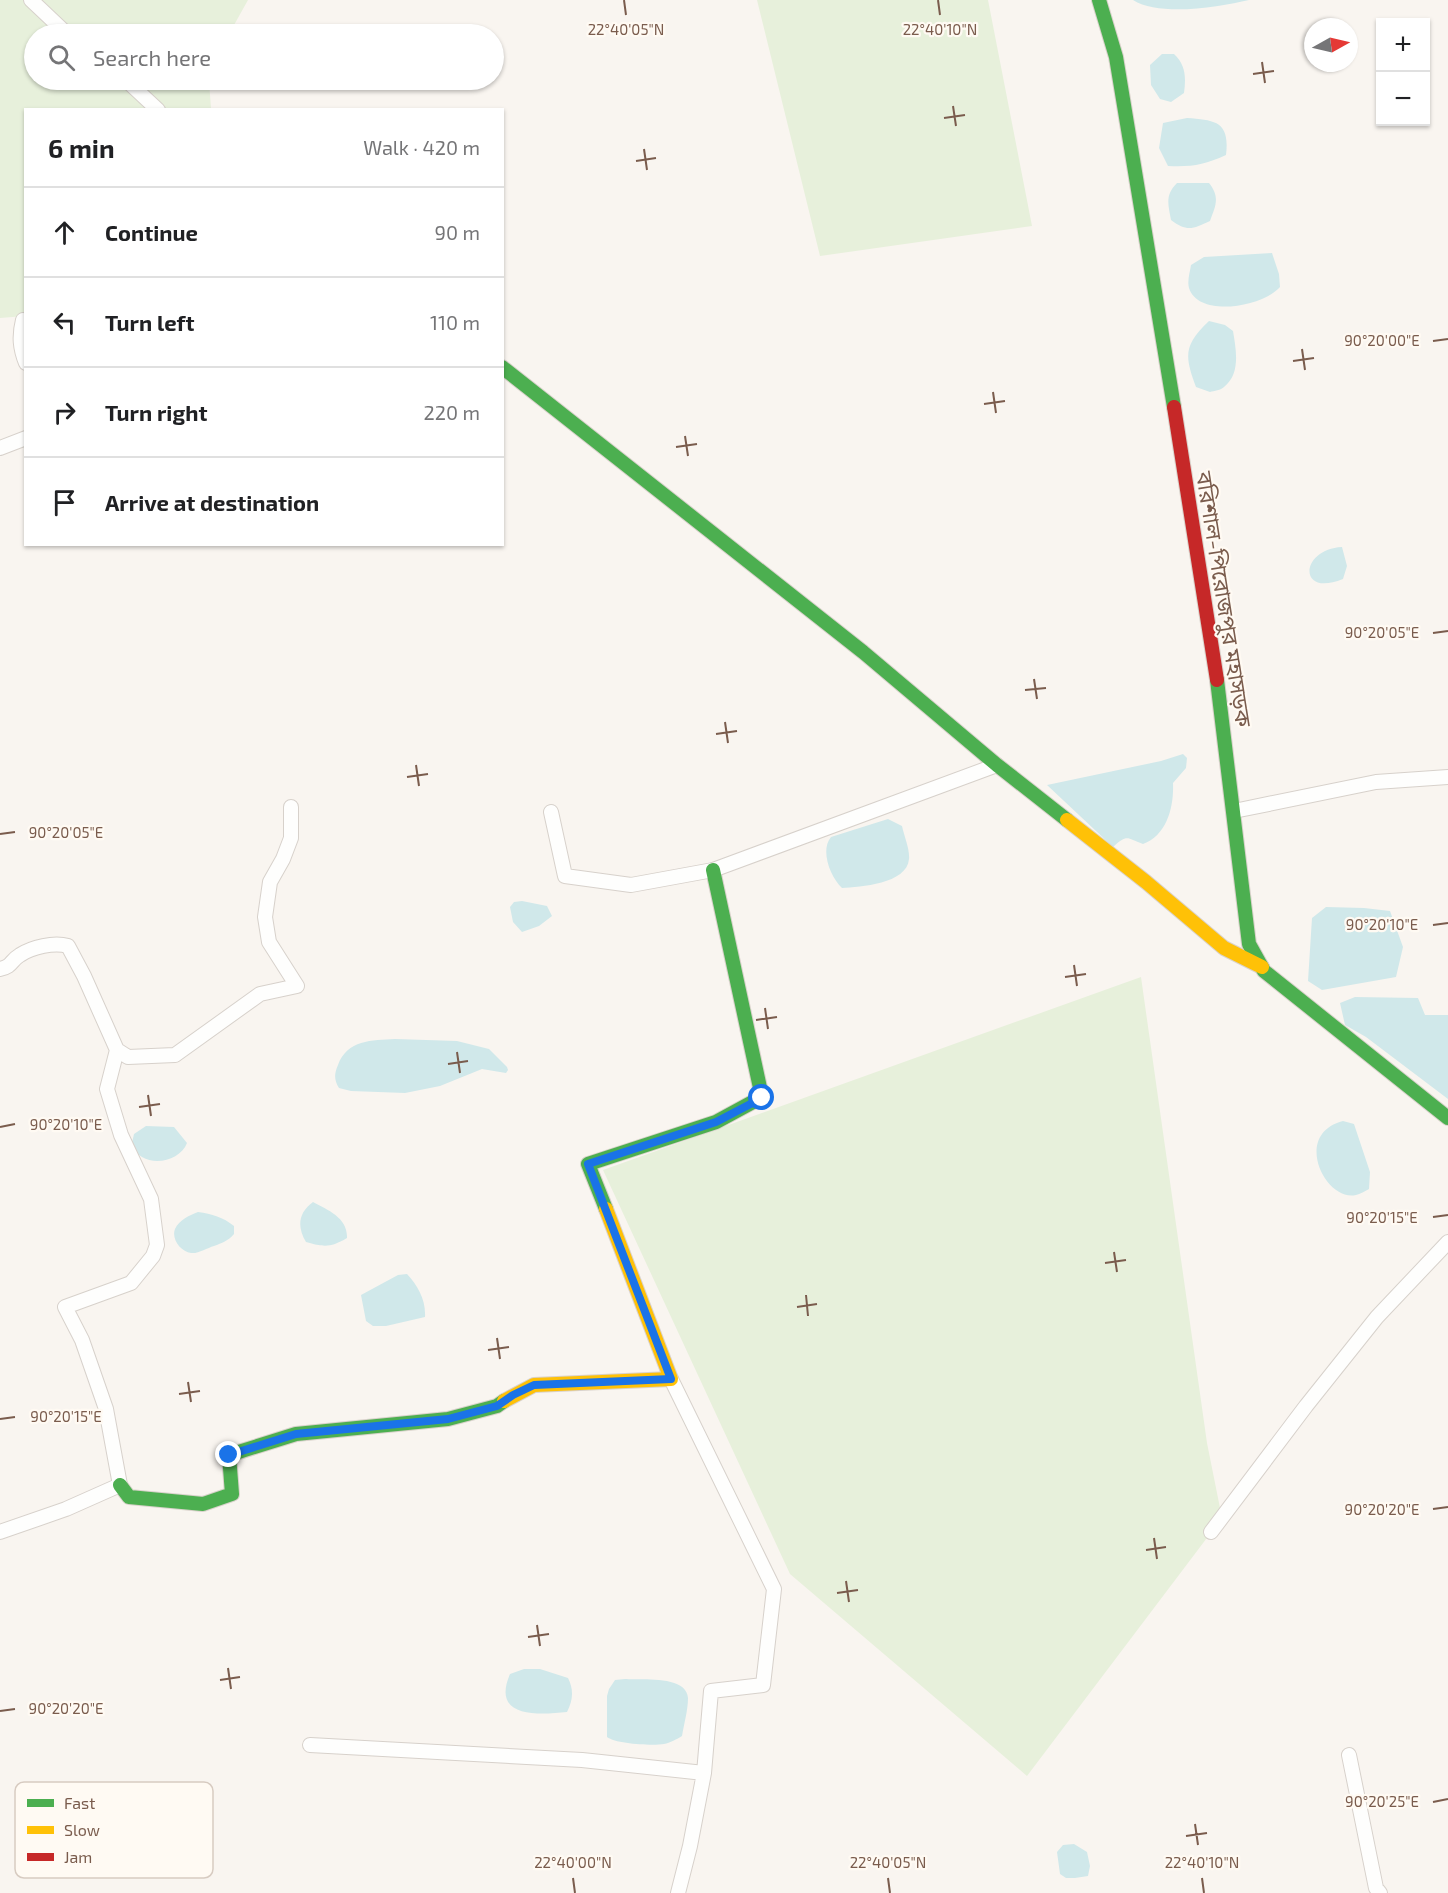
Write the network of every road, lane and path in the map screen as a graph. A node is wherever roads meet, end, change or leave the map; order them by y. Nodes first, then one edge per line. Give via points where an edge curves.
1 (31, 0) edge
2 (1098, 0) edge
3 (56, 24) edge
4 (137, 90) edge
5 (156, 108) edge
6 (23, 320) dead end
7 (24, 358) edge
8 (504, 368) edge
9 (24, 439) edge
10 (0, 448) edge
11 (997, 765) junction
12 (1448, 777) edge
13 (291, 807) dead end
14 (551, 812) dead end
15 (1234, 812) junction
16 (713, 870) junction
17 (1262, 967) junction
18 (0, 969) edge
19 (117, 1050) junction
20 (1448, 1118) edge
21 (1448, 1242) edge
22 (671, 1379) junction
23 (120, 1485) junction
24 (0, 1532) edge
25 (1211, 1532) dead end
26 (310, 1745) dead end
27 (1348, 1755) dead end
28 (704, 1773) junction
29 (678, 1893) edge
30 (1380, 1893) edge

1 - 3 street
2 - 15 main road, বরিশাল-পিরোজপুর মহাসড়ক via 1116,57 1223,722
4 - 5 street
6 - 7 street via 20,348
8 - 11 main road via 863,652
9 - 10 street
11 - 16 street
11 - 17 main road via 1224,948
12 - 15 street via 1376,782
13 - 19 street via 291,838 270,882 265,917 268,942 297,986 260,994 175,1055 128,1057
14 - 16 street via 565,876 632,885
15 - 17 main road, বরিশাল-পিরোজপুর মহাসড়ক via 1249,944
16 - 22 main road via 762,1098 716,1122 588,1164
17 - 20 main road, বরিশাল-পিরোজপুর মহাসড়ক
18 - 19 street via 41,947 60,943 68,946
19 - 23 street via 107,1089 121,1136 151,1199 158,1245 131,1283 65,1307 82,1340 106,1409
21 - 25 street via 1377,1317
22 - 23 main road via 534,1385 497,1406 448,1419 296,1434 229,1455 232,1494 203,1504 129,1497
22 - 28 street via 774,1590 763,1685 711,1691
23 - 24 street
26 - 28 street via 582,1760
27 - 30 street
28 - 29 street

